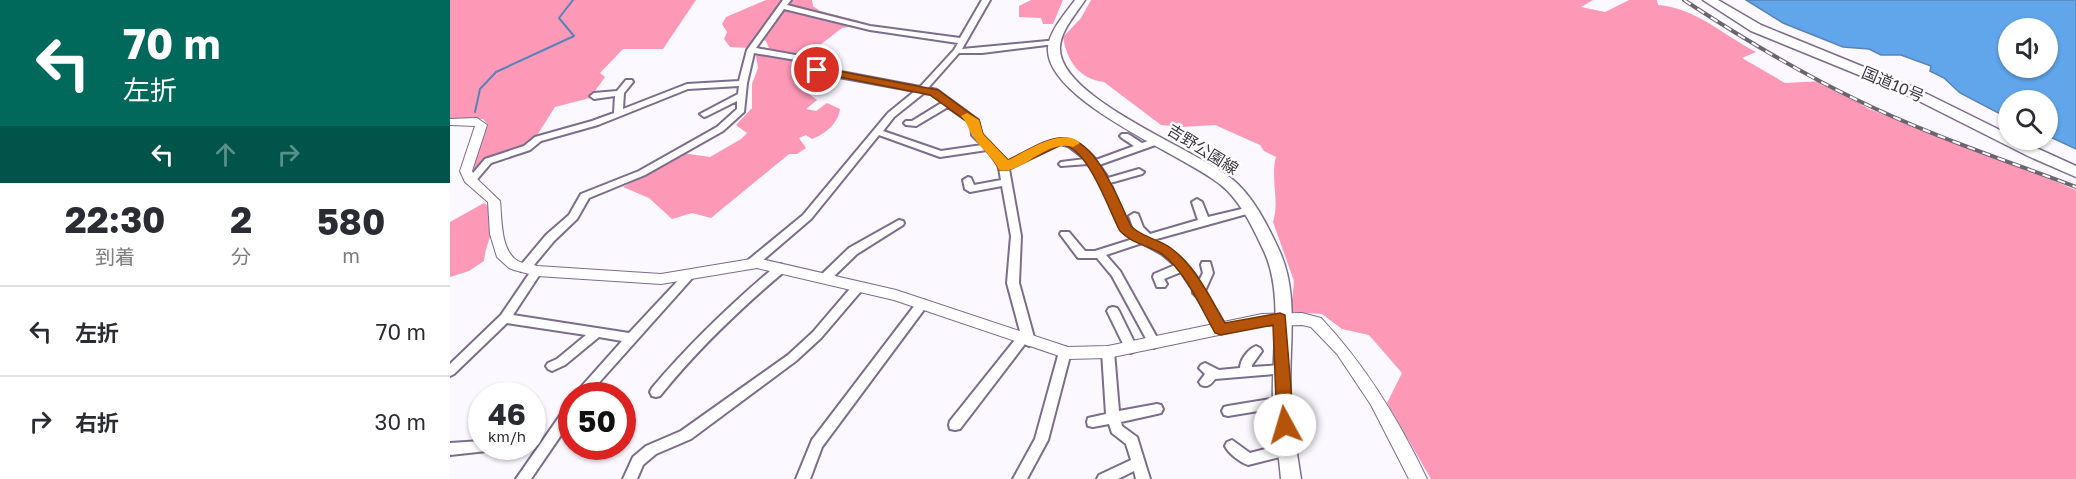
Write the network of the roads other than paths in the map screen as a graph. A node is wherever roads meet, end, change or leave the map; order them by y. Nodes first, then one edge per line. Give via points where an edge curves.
1 (986, 0) edge
2 (1080, 0) edge
3 (1709, 0) edge
4 (1721, 0) edge
5 (785, 3) edge
6 (962, 41) junction
7 (1054, 42) junction
8 (751, 50) junction
9 (957, 51) junction
10 (628, 82) dead end
11 (682, 82) dead end
12 (743, 83) junction
13 (698, 85) junction
14 (923, 90) junction
15 (620, 93) junction
16 (742, 95) junction
17 (594, 96) dead end
18 (948, 103) junction
19 (618, 114) junction
20 (704, 114) dead end
21 (450, 122) edge
22 (909, 123) dead end
23 (1998, 126) edge
24 (878, 132) junction
25 (1125, 136) dead end
26 (1158, 141) junction
27 (1044, 142) junction
28 (1033, 146) dead end
29 (990, 147) junction
30 (1141, 147) junction
31 (2049, 150) edge
32 (1093, 162) junction
33 (2076, 162) edge
34 (1064, 164) dead end
35 (1004, 168) junction
36 (1138, 172) dead end
37 (2076, 172) edge
38 (968, 180) dead end
39 (471, 181) junction
40 (1005, 182) junction
41 (1104, 182) junction
42 (1197, 202) dead end
43 (1250, 210) junction
44 (1134, 216) dead end
45 (1204, 222) junction
46 (899, 223) dead end
47 (1065, 234) dead end
48 (1143, 238) junction
49 (1099, 254) junction
50 (751, 264) junction
51 (1206, 265) dead end
52 (1181, 267) junction
53 (781, 268) junction
54 (531, 270) junction
55 (690, 275) junction
56 (825, 278) junction
57 (1161, 284) dead end
58 (858, 287) junction
59 (1200, 293) junction
60 (922, 304) junction
61 (1113, 311) dead end
62 (505, 318) junction
63 (1280, 318) junction
64 (1221, 329) junction
65 (598, 332) junction
66 (631, 338) junction
67 (1025, 340) junction
68 (1154, 343) junction
69 (1131, 348) junction
70 (1256, 351) dead end
71 (1065, 352) junction
72 (1108, 352) junction
73 (552, 366) dead end
74 (1282, 370) junction
75 (450, 371) edge
76 (1247, 372) junction
77 (1208, 374) dead end
78 (592, 382) edge
79 (656, 392) dead end
80 (1282, 402) junction
81 (1157, 408) dead end
82 (1228, 411) dead end
83 (1113, 416) junction
84 (1093, 422) dead end
85 (955, 425) dead end
86 (558, 428) edge
87 (1232, 446) dead end
88 (468, 448) edge
89 (450, 449) edge
90 (1288, 449) junction
91 (1138, 463) junction
92 (523, 479) edge
93 (630, 479) edge
94 (802, 479) edge
95 (1020, 479) edge
96 (1104, 479) edge
97 (1143, 479) edge
98 (1291, 479) edge
99 (1418, 479) edge

1 - 6 street
2 - 7 main road
3 - 37 highway, 国道10号 via 1752,27 1910,90
4 - 23 highway, 国道10号 via 1763,26 1915,84
5 - 6 street via 870,28
5 - 8 street
6 - 9 street
7 - 9 street
7 - 26 main road, 吉野公園線 via 1056,61 1087,98
8 - 12 street
8 - 14 street via 798,58 817,70
9 - 14 street
10 - 15 street
11 - 13 street
12 - 13 street
12 - 16 street
13 - 19 street
14 - 18 street via 934,92
14 - 24 street via 891,115
15 - 17 street
15 - 19 street
16 - 20 street
16 - 54 street via 741,110 720,129 642,172 585,196 573,217 550,238
18 - 22 street
18 - 29 street via 975,122 977,135
19 - 39 street via 538,139 514,153 488,161
21 - 39 street via 481,125 467,163
24 - 29 street via 940,154
24 - 50 street via 807,217
25 - 30 street
26 - 30 street
26 - 43 main road, 吉野公園線 via 1227,182
27 - 28 street
27 - 32 street via 1068,141
27 - 35 street
29 - 35 street via 1003,161
30 - 32 street
31 - 33 highway
32 - 34 street
32 - 41 street
35 - 40 street
36 - 41 street
38 - 40 street via 970,189
39 - 54 street via 494,201 504,257
40 - 67 street via 1016,236 1013,284
41 - 48 street via 1125,228
42 - 45 street
43 - 45 street
43 - 63 main road, 吉野公園線 via 1280,269
44 - 48 street
45 - 48 street
46 - 56 street via 853,251
47 - 49 street via 1082,255
48 - 49 street
48 - 52 street via 1166,251
49 - 68 street via 1116,274
50 - 53 street
50 - 55 street
51 - 59 street via 1208,273
52 - 57 street via 1158,277
52 - 59 street
53 - 56 street
53 - 79 street via 691,347
54 - 55 street via 597,277 661,279
54 - 62 street
55 - 66 street
56 - 58 street
58 - 60 street
58 - 93 street via 792,358 686,435 651,450 638,461
59 - 64 street
60 - 67 street
60 - 94 street via 817,444
61 - 69 street
62 - 65 street
62 - 75 street
63 - 64 street
63 - 74 main road, 吉野公園線
63 - 99 street via 1316,322 1342,350 1377,400
64 - 68 street
65 - 66 street
65 - 73 street
66 - 78 street
67 - 71 street
67 - 85 street
68 - 69 street
69 - 72 street
70 - 76 street via 1246,364
71 - 72 street
71 - 95 street via 1041,440
72 - 83 street
74 - 76 street
74 - 80 main road, 吉野公園線
76 - 77 street
80 - 82 street
80 - 90 main road, 吉野公園線
81 - 83 street
83 - 84 street
83 - 91 street via 1118,429 1132,441
86 - 92 street
87 - 90 street via 1248,459
88 - 89 street
90 - 98 main road, 吉野公園線
91 - 96 street
91 - 97 street

